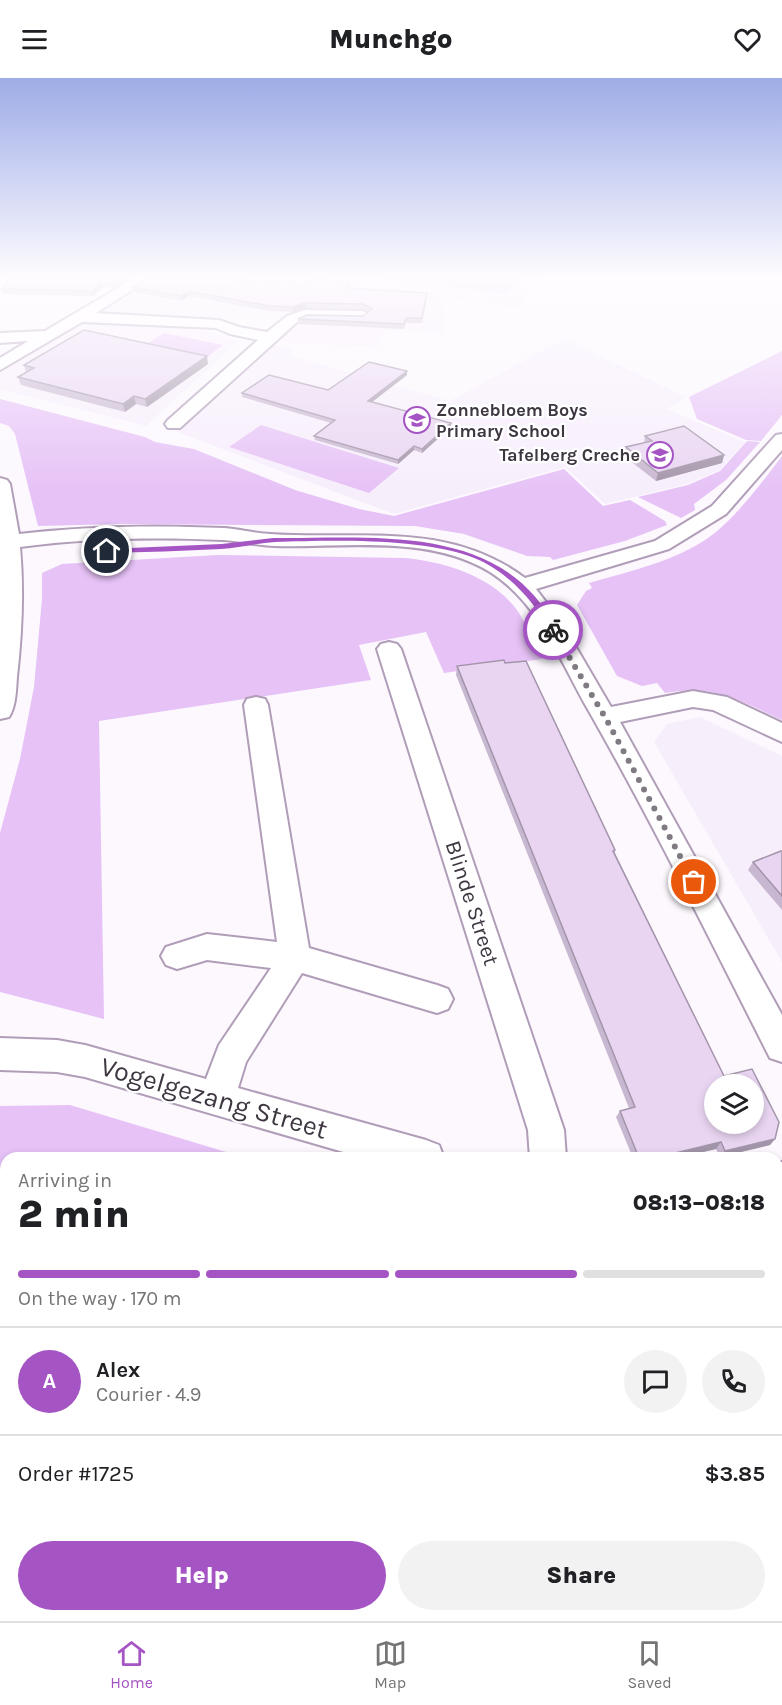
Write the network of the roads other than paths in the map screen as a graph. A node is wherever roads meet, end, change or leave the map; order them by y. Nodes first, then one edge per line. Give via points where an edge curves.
1 (28, 348) edge
2 (256, 348) edge
3 (240, 364) junction
4 (0, 365) edge
5 (257, 368) dead end
6 (174, 424) dead end
7 (782, 439) edge
8 (0, 484) edge
9 (6, 552) edge
10 (522, 586) junction
11 (389, 649) dead end
12 (256, 705) dead end
13 (0, 711) edge
14 (605, 717) junction
15 (782, 733) edge
16 (177, 956) dead end
17 (295, 957) junction
18 (437, 999) dead end
19 (782, 1047) edge
20 (0, 1054) edge
21 (217, 1098) junction
22 (405, 1152) edge
23 (549, 1152) edge

1 - 4 street
2 - 3 street
3 - 5 street
3 - 6 street
7 - 10 street via 719,510 662,544
8 - 9 street
9 - 10 street via 222,547 273,540 394,541 473,555
9 - 13 street via 9,658
10 - 14 street via 545,614
11 - 23 street, Blinde Street via 546,1130
12 - 17 street
14 - 15 street via 693,699 718,703
14 - 19 street
16 - 17 street via 207,947
17 - 18 street
17 - 21 street via 231,1056
20 - 21 street, Vogelgezang Street via 66,1058
21 - 22 street, Vogelgezang Street

